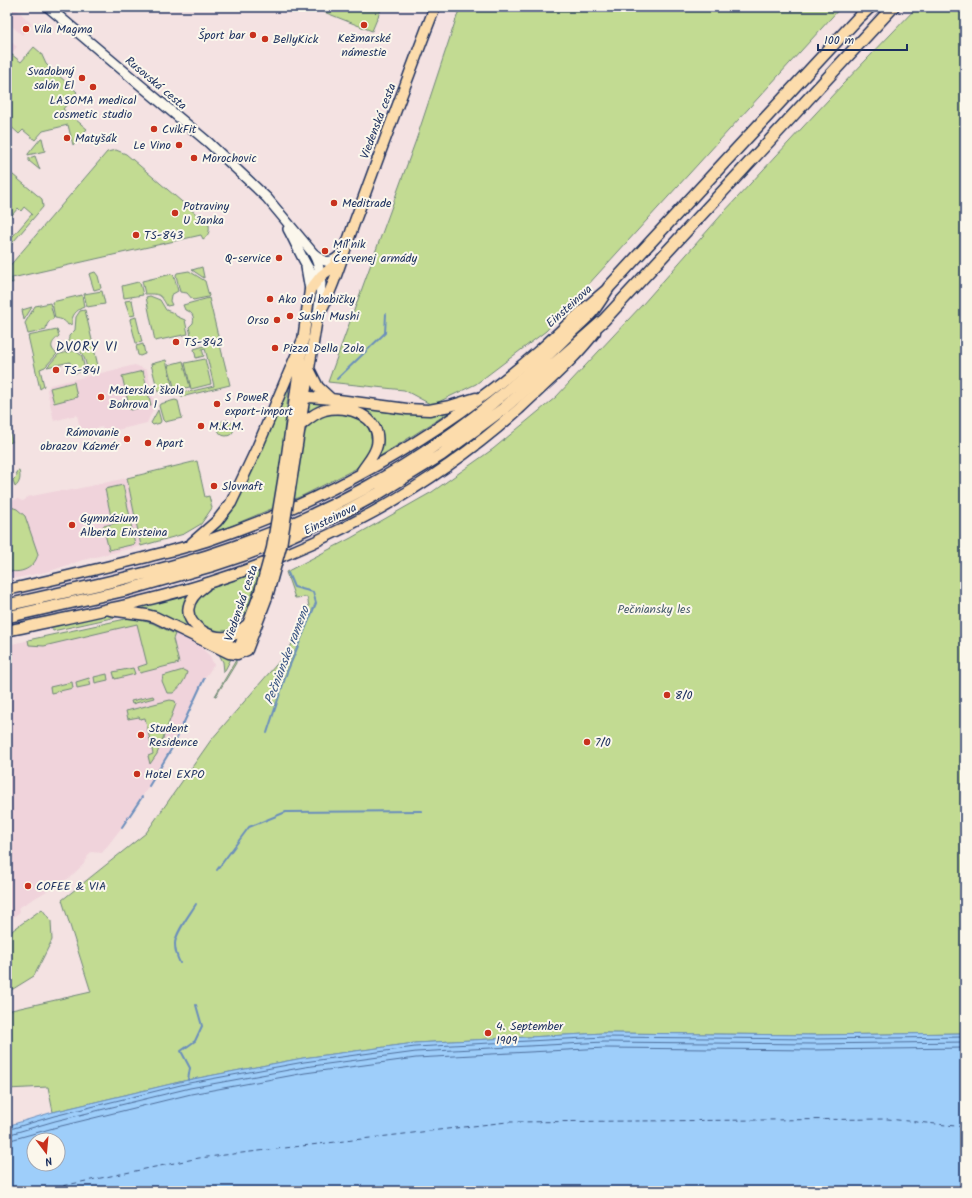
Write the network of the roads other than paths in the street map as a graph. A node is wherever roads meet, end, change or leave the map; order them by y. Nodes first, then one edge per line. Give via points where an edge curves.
1 (48, 7) edge
2 (435, 7) edge
3 (866, 7) edge
4 (870, 7) edge
5 (894, 7) edge
6 (858, 18) junction
7 (280, 214) junction
8 (313, 253) junction
9 (339, 261) junction
10 (305, 263) junction
11 (320, 280) junction
12 (609, 287) junction
13 (310, 290) junction
14 (317, 318) junction
15 (604, 320) junction
16 (304, 337) junction
17 (309, 369) junction
18 (484, 395) junction
19 (305, 398) junction
20 (331, 399) junction
21 (294, 408) junction
22 (301, 425) junction
23 (289, 469) junction
24 (359, 475) junction
25 (187, 547) junction
26 (210, 582) junction
27 (7, 590) edge
28 (263, 596) junction
29 (7, 605) edge
30 (102, 610) junction
31 (7, 617) edge
32 (249, 623) junction
33 (7, 631) edge
34 (217, 638) junction
35 (237, 654) junction

1 - 7 street, Rusovská cesta via 209,143
2 - 9 main road, Viedenská cesta
3 - 6 highway
4 - 6 highway
5 - 15 highway
6 - 12 highway
7 - 8 street, Rusovská cesta
7 - 10 street, Rusovská cesta
8 - 9 street, Rusovská cesta via 328,262
8 - 11 street, Rusovská cesta
9 - 11 main road, Viedenská cesta
9 - 14 main road, Viedenská cesta via 326,301
10 - 11 street, Rusovská cesta
10 - 13 street, Rusovská cesta
11 - 13 main road, Viedenská cesta
11 - 14 street, Rusovská cesta
12 - 18 main road, Einsteinova
12 - 29 highway via 591,312 547,356 496,400 435,446 373,484 279,530 208,556 123,579
13 - 16 main road, Viedenská cesta
14 - 17 main road, Viedenská cesta
15 - 26 main road, Einsteinova via 583,347 523,405 484,439 423,482 324,538 273,560
15 - 31 highway via 473,432 379,494 344,512 276,543 211,566 126,590
16 - 21 main road, Viedenská cesta
16 - 25 main road via 231,503 214,525
17 - 19 main road, Viedenská cesta
17 - 20 main road via 318,387
18 - 20 main road via 429,410
18 - 24 main road, Einsteinova via 421,439
19 - 20 main road
19 - 21 main road
19 - 22 main road, Viedenská cesta
21 - 23 main road, Viedenská cesta
22 - 23 main road, Viedenská cesta
22 - 24 main road via 313,415 331,409 355,411 368,418 376,431 377,446
23 - 28 main road, Viedenská cesta, bridge via 281,546
24 - 25 main road, Einsteinova via 277,514
25 - 27 main road, Einsteinova
26 - 30 main road, Einsteinova
26 - 34 main road via 192,597 188,612 194,625
28 - 32 main road, Viedenská cesta
28 - 35 main road, Viedenská cesta via 247,650
30 - 33 main road, Einsteinova
30 - 35 main road via 147,614 229,653
32 - 34 main road via 234,634
32 - 35 main road, Viedenská cesta
34 - 35 main road via 233,647

